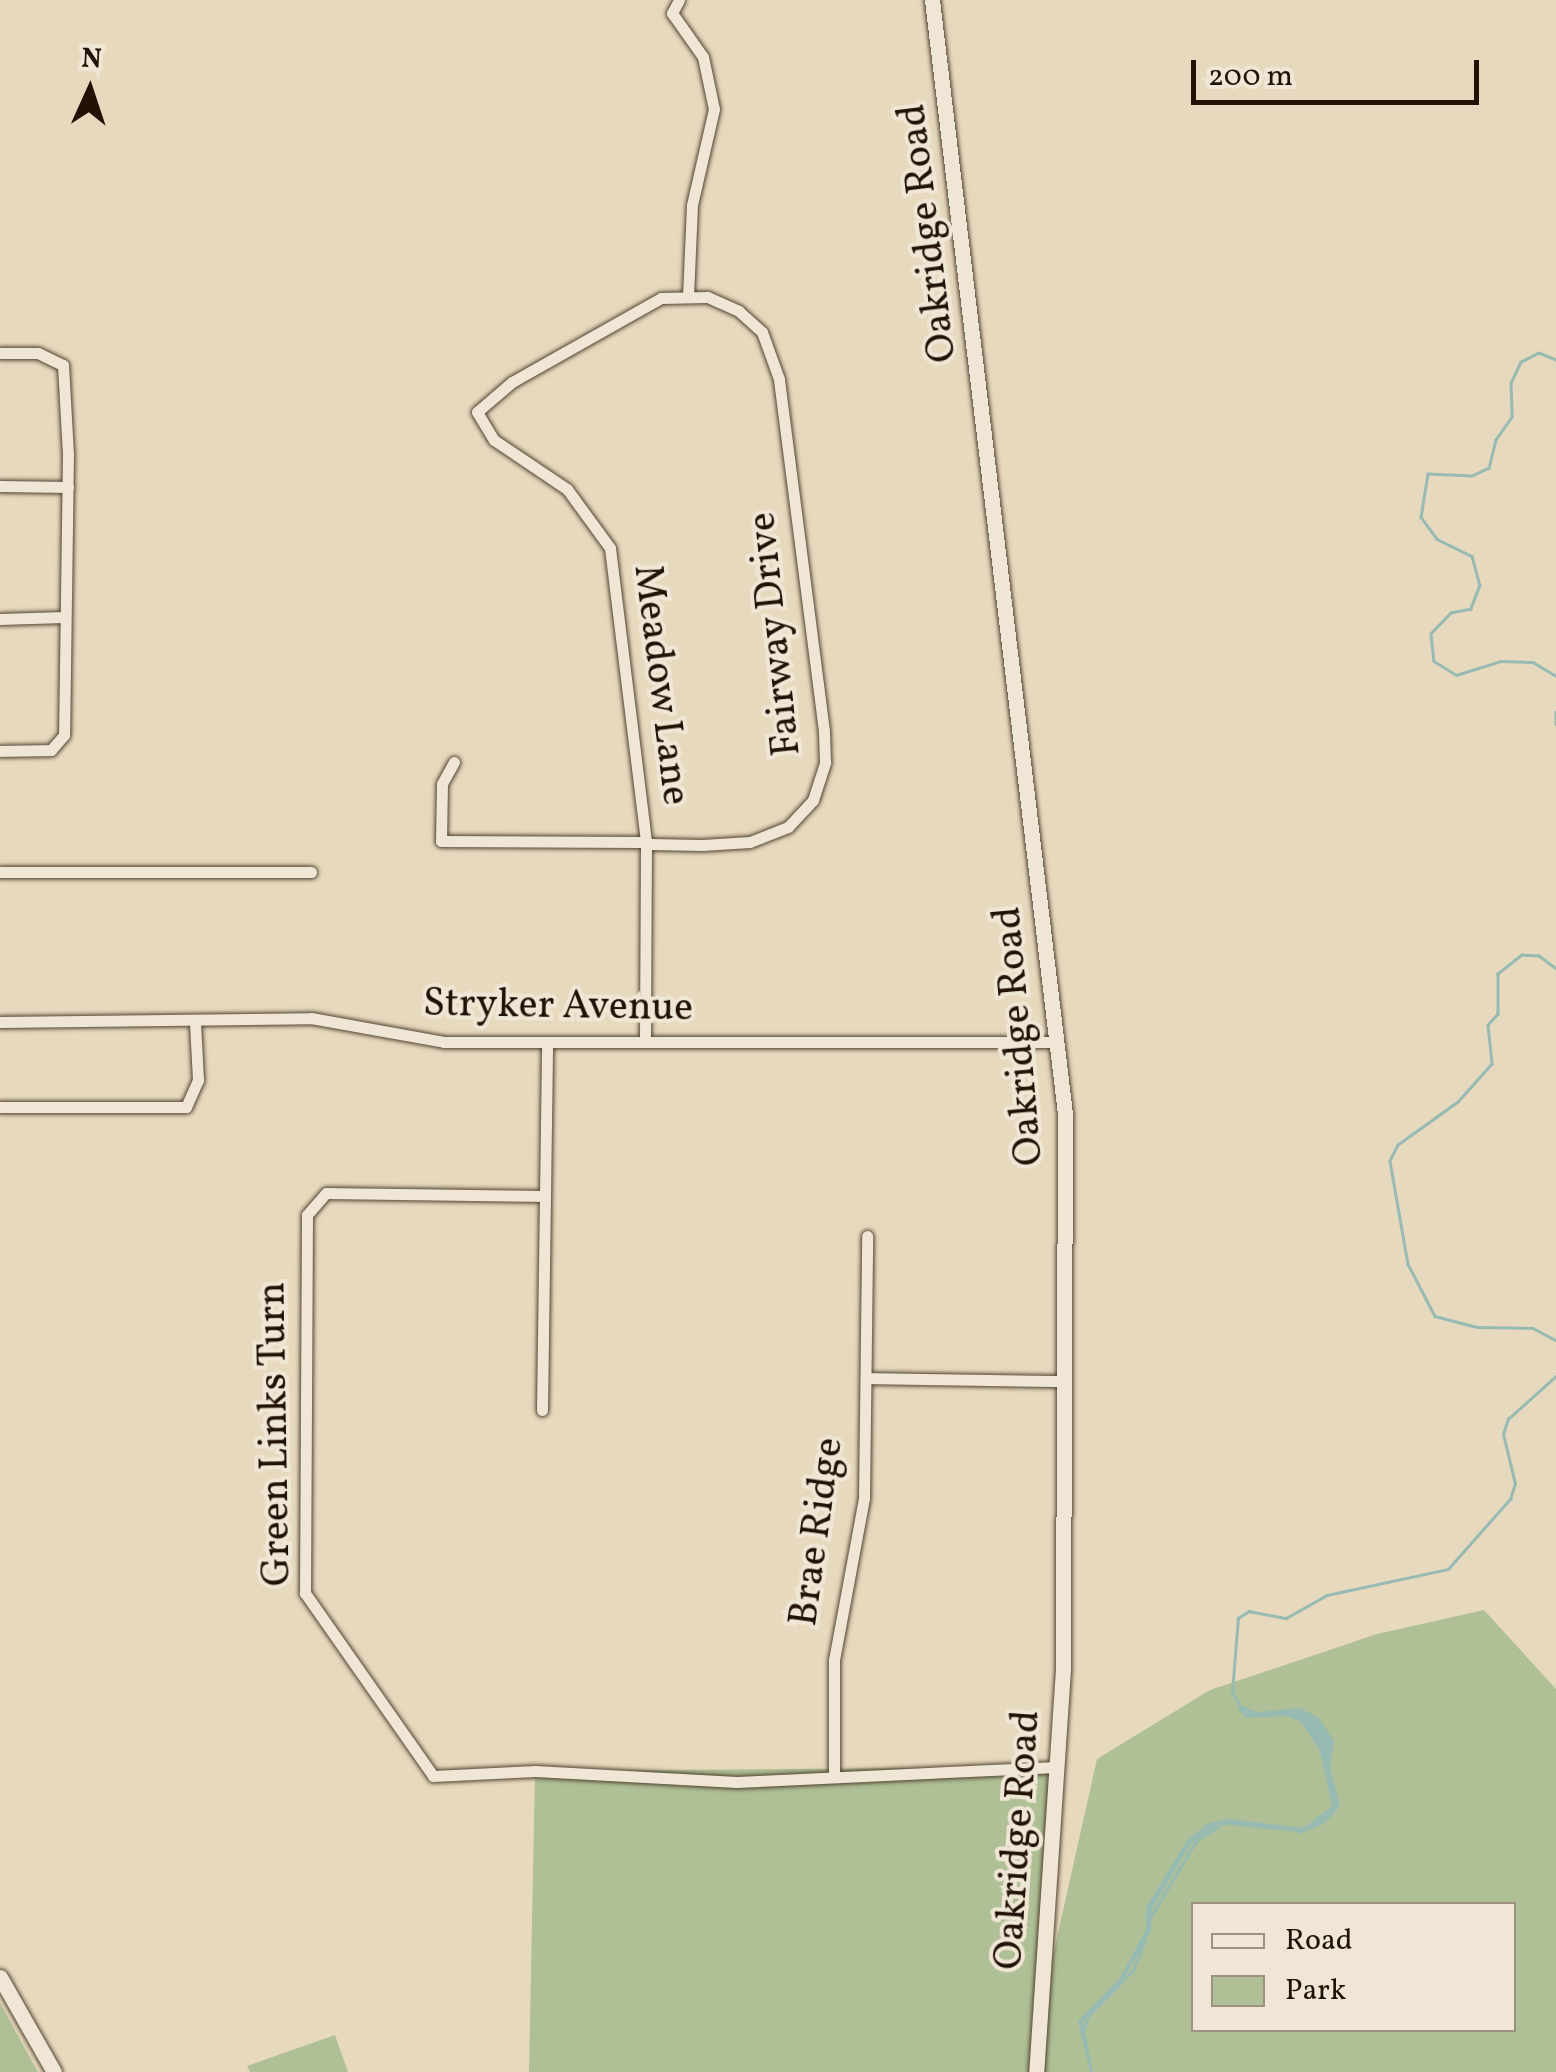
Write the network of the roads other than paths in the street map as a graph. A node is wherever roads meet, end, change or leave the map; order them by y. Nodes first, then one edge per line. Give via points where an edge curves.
1 (679, 0) edge
2 (932, 0) edge
3 (688, 295) junction
4 (0, 353) edge
5 (0, 486) edge
6 (68, 486) junction
7 (64, 617) junction
8 (0, 619) edge
9 (0, 751) edge
10 (454, 762) dead end
11 (646, 843) junction
12 (0, 872) edge
13 (311, 872) dead end
14 (0, 1022) edge
15 (195, 1022) junction
16 (645, 1041) junction
17 (547, 1042) junction
18 (1058, 1042) junction
19 (0, 1107) edge
20 (545, 1196) junction
21 (867, 1236) dead end
22 (866, 1378) junction
23 (1063, 1381) junction
24 (542, 1410) dead end
25 (1058, 1767) junction
26 (834, 1777) junction
27 (0, 1976) edge
28 (54, 2072) edge
29 (1036, 2072) edge

1 - 3 street via 672,13 704,57 714,98 692,205
2 - 18 street, Oakridge Road
3 - 11 street, Meadow Lane via 645,305 536,368 481,404 478,423 568,489 610,548
3 - 11 street, Fairway Drive via 739,311 772,351 824,762 814,800 778,833 725,844
4 - 6 street via 51,356 66,377
5 - 6 street
6 - 7 street
7 - 8 street
7 - 9 street via 64,734 50,750
10 - 11 street, Fairway Drive via 442,784 442,841
11 - 16 street, Meadow Lane
12 - 13 street
14 - 15 street, Stryker Avenue
15 - 17 street, Stryker Avenue via 310,1018 422,1040
15 - 19 street via 196,1092 186,1107
16 - 17 street, Stryker Avenue
16 - 18 street, Stryker Avenue
17 - 20 street
18 - 23 street, Oakridge Road via 1066,1160
20 - 24 street
20 - 26 street, Green Links Turn via 326,1194 307,1214 305,1593 315,1614 434,1776 523,1771 738,1782
21 - 22 street, Brae Ridge
22 - 23 street
22 - 26 street, Brae Ridge via 864,1498 834,1660
23 - 25 street, Oakridge Road
25 - 26 street, Green Links Turn
25 - 29 street, Oakridge Road
27 - 28 street

